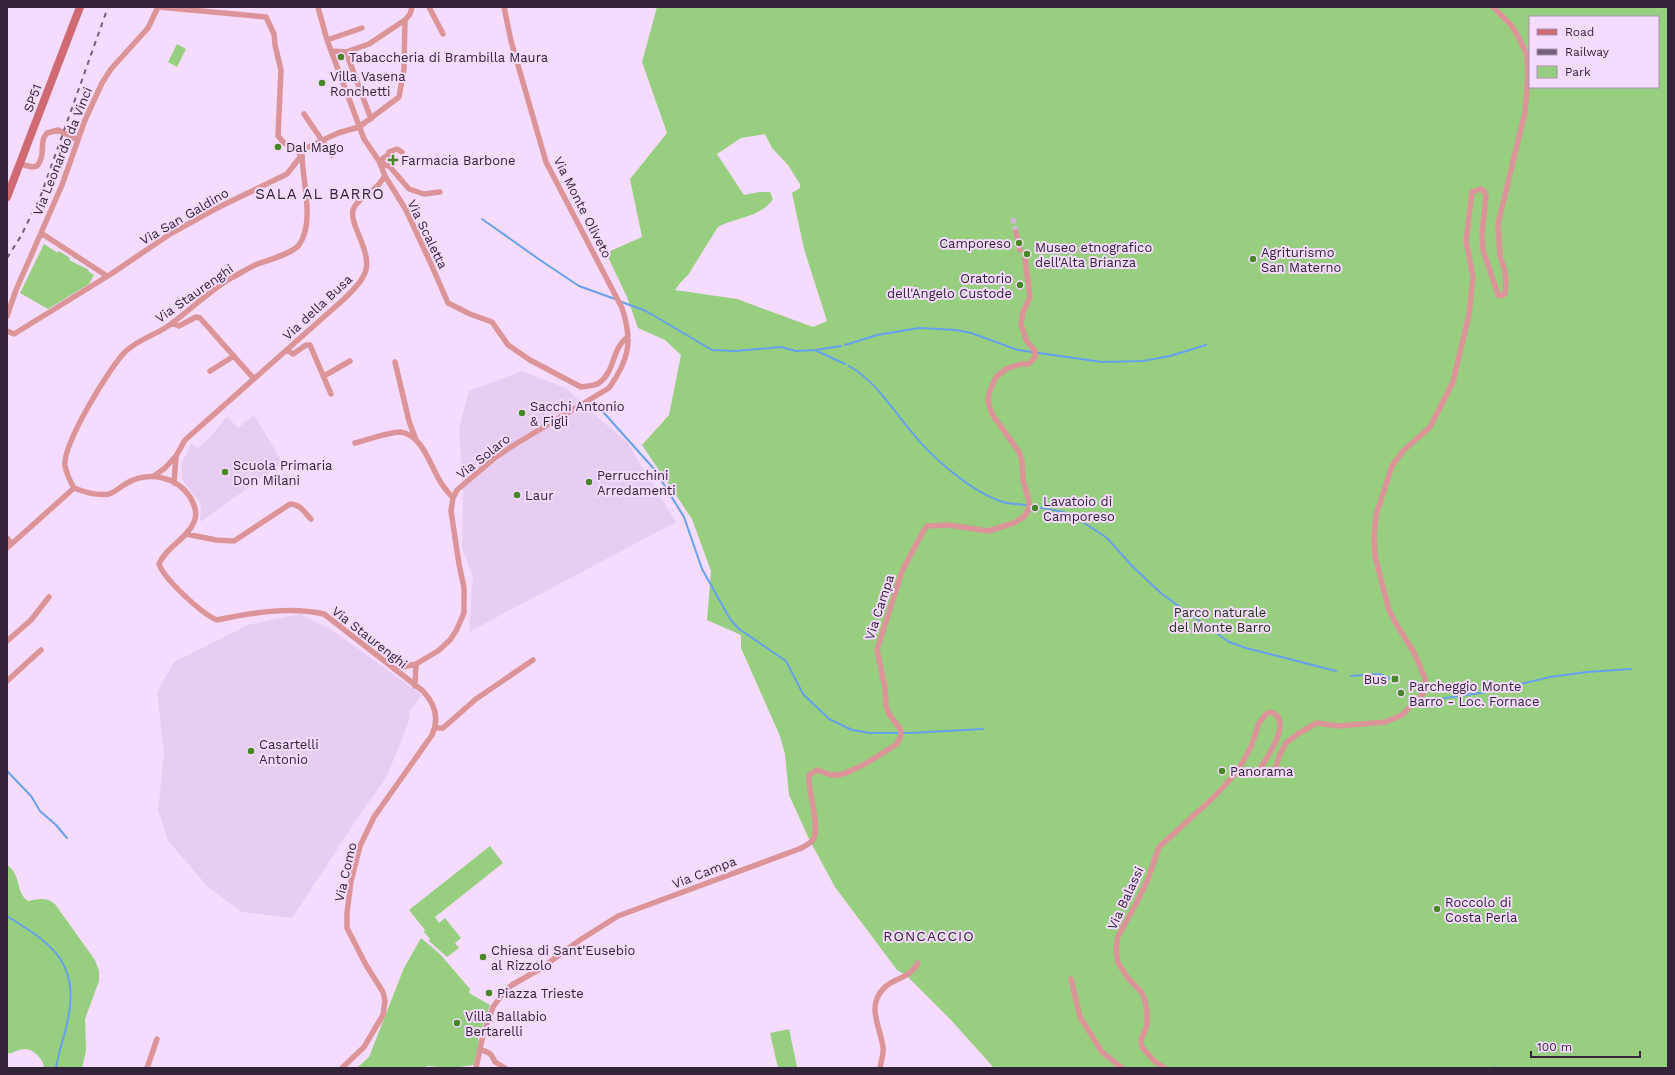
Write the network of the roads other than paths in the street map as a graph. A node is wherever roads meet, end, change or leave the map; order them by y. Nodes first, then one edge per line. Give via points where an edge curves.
1 (80, 7) edge
2 (158, 7) edge
3 (318, 7) edge
4 (412, 7) edge
5 (429, 7) edge
6 (504, 7) edge
7 (1493, 7) edge
8 (405, 20) junction
9 (362, 28) dead end
10 (443, 34) dead end
11 (327, 40) junction
12 (332, 51) junction
13 (346, 52) junction
14 (304, 114) dead end
15 (371, 119) junction
16 (359, 127) junction
17 (78, 140) junction
18 (322, 140) junction
19 (402, 152) dead end
20 (332, 155) dead end
21 (301, 156) junction
22 (379, 161) junction
23 (20, 164) junction
24 (385, 176) junction
25 (440, 192) dead end
26 (7, 197) edge
27 (1016, 232) tunnel mouth
28 (41, 234) junction
29 (1020, 250) dead end
30 (1025, 258) dead end
31 (107, 276) junction
32 (7, 316) edge
33 (172, 323) junction
34 (7, 331) edge
35 (628, 336) junction
36 (629, 344) joint
37 (287, 350) junction
38 (234, 356) junction
39 (350, 362) dead end
40 (395, 362) dead end
41 (210, 371) dead end
42 (324, 376) junction
43 (254, 379) junction
44 (331, 394) dead end
45 (416, 440) junction
46 (355, 443) dead end
47 (176, 456) junction
48 (154, 476) junction
49 (174, 483) junction
50 (74, 488) junction
51 (453, 498) junction
52 (310, 520) dead end
53 (186, 534) junction
54 (7, 538) edge
55 (12, 544) junction
56 (7, 548) edge
57 (49, 597) dead end
58 (7, 641) edge
59 (41, 650) dead end
60 (534, 660) dead end
61 (416, 664) junction
62 (394, 669) junction
63 (7, 681) edge
64 (415, 686) junction
65 (436, 728) junction
66 (918, 963) dead end
67 (1071, 979) dead end
68 (157, 1038) dead end
69 (480, 1049) junction
70 (147, 1068) edge
71 (342, 1068) edge
72 (476, 1068) edge
73 (505, 1068) edge
74 (880, 1068) edge
75 (1122, 1068) edge
76 (1165, 1068) edge

1 - 23 main road, SP51 / SP51
2 - 17 street, Via Leonardo da Vinci via 148,28 111,69 102,83 84,120
2 - 21 street via 266,17 274,34 281,70 278,136 284,143 295,147
3 - 11 street
4 - 8 street
5 - 10 street
6 - 35 street, Via Monte Oliveto via 511,41 546,162 622,308
7 - 76 street, Via Balassi via 1518,36 1526,55 1528,75 1525,112 1498,224 1500,256 1505,271 1505,293 1502,296 1498,295 1483,250 1486,196 1484,191 1476,189 1472,192 1467,228 1467,250 1473,277 1469,314 1453,382 1430,427 1403,451 1392,466 1376,515 1375,556 1389,610 1420,666 1425,679 1425,689 1402,716 1385,722 1339,726 1317,723 1286,743 1274,773 1268,775 1263,773 1261,767 1274,745 1280,731 1280,723 1277,714 1266,714 1237,772 1214,797 1159,847 1148,880 1118,936 1116,949 1118,962 1142,993 1145,1001 1147,1025 1141,1040 1142,1047 1154,1061
8 - 13 street via 369,44
8 - 15 street, Via San Galdino via 404,69 399,97
9 - 11 street
11 - 12 street
12 - 13 street
12 - 16 street
13 - 15 street
14 - 18 street
15 - 16 street, Via San Galdino
16 - 18 street, Via San Galdino
16 - 22 street
17 - 23 street via 58,130 47,134 43,141 42,160 37,166
17 - 28 street, Via Leonardo da Vinci
18 - 20 street
18 - 21 street, Via San Galdino via 302,150
19 - 22 street via 397,149 389,152
21 - 31 street, Via San Galdino via 287,174 170,234
21 - 33 street, Via Staurenghi via 306,226 298,247 253,266 229,280
22 - 24 street, Via Scaletta
22 - 25 street, Via Scaletta via 390,167 409,189 424,194
23 - 26 main road, SP51 / SP51
24 - 35 street, Via Scaletta via 406,210 448,303 492,322 508,345 530,360 581,387 598,384 610,371 612,360 621,342
24 - 37 street, Via della Busa via 353,210 354,222 367,263 362,280
27 - 29 street
28 - 31 street
28 - 32 street, Via Leonardo da Vinci
30 - 69 street, Via Campa via 1030,297 1021,324 1026,340 1035,354 1029,364 1006,369 996,377 988,401 992,414 1019,452 1029,508 1025,516 1014,523 988,531 949,525 927,526 924,530 902,571 877,650 886,706 900,729 901,735 897,744 855,769 838,775 817,770 809,775 815,824 815,837 811,843 618,916 512,985 493,1006
31 - 34 street, Via San Galdino via 14,334
33 - 38 street via 179,326 196,317 200,318
33 - 50 street, Via Staurenghi via 139,341 126,352 86,410 67,452 65,464
35 - 36 street, Via Monte Oliveto
36 - 51 street, Via Solaro via 619,375 609,388 496,457 466,481
37 - 42 street, Via della Busa via 293,354 310,345
37 - 43 street, Via della Busa
38 - 41 street
38 - 43 street
39 - 42 street
40 - 45 street via 409,422
42 - 44 street, Via della Busa
43 - 47 street, Via della Busa via 186,440
45 - 46 street via 409,434 399,432
45 - 51 street
47 - 48 street, Via della Busa
47 - 49 street
48 - 49 street, Via Staurenghi
48 - 50 street, Via Staurenghi via 144,476 128,482 109,494 84,492
49 - 53 street, Via Staurenghi via 186,492 196,511 195,521
50 - 55 street
51 - 61 street, Via Solaro via 451,510 464,588 464,612 450,640 438,651
52 - 53 street via 301,507 290,504 234,541
53 - 62 street, Via Staurenghi via 162,557 159,564 162,571 209,617 217,620 309,610 324,614
54 - 55 street
55 - 56 street
57 - 58 street via 31,620
59 - 63 street
60 - 65 street via 476,699 443,728
61 - 62 street, Via Solaro
61 - 64 street
62 - 64 street, Via Staurenghi
64 - 65 street via 431,700 436,714
65 - 71 street, Via Como via 374,817 360,846 351,881 347,928 383,992 385,1001 383,1015 364,1047
66 - 74 street via 913,972 885,987 874,1003 883,1048
67 - 75 street via 1080,1017 1102,1052
68 - 70 street
69 - 72 street
69 - 73 street via 489,1053 495,1062

